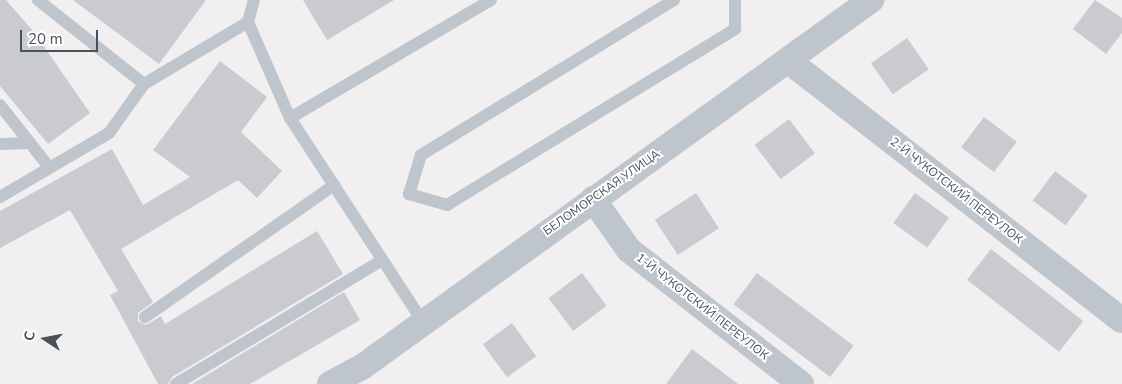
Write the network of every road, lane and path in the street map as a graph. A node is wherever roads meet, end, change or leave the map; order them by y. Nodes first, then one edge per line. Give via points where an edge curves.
1 (38, 0) edge
2 (254, 0) edge
3 (491, 0) edge
4 (674, 0) edge
5 (735, 0) edge
6 (871, 0) edge
7 (248, 22) junction
8 (790, 62) junction
9 (144, 84) junction
10 (0, 106) edge
11 (290, 118) junction
12 (30, 143) junction
13 (0, 144) edge
14 (49, 167) junction
15 (334, 186) junction
16 (0, 197) edge
17 (593, 198) junction
18 (382, 260) junction
19 (145, 317) dead end
20 (1122, 320) edge
21 (423, 322) junction
22 (367, 375) edge
23 (176, 384) edge
24 (330, 384) edge
25 (801, 384) edge

1 - 9 lane
2 - 7 lane
3 - 11 lane
4 - 5 lane via 421,155 409,194 447,205 735,28
6 - 8 street, БЕЛОМОРСКАЯ УЛИЦА
7 - 9 lane
7 - 11 lane
8 - 17 street, БЕЛОМОРСКАЯ УЛИЦА
8 - 20 street, 2-Й ЧУКОТСКИЙ ПЕРЕУЛОК
9 - 14 lane via 110,133
10 - 12 lane
11 - 15 lane
12 - 13 lane
12 - 14 lane
14 - 16 lane
15 - 18 lane
15 - 19 lane
17 - 21 street, БЕЛОМОРСКАЯ УЛИЦА
17 - 25 street, 1-Й ЧУКОТСКИЙ ПЕРЕУЛОК via 629,250
18 - 21 lane
18 - 23 lane
21 - 22 street, БЕЛОМОРСКАЯ УЛИЦА
22 - 24 street, БЕЛОМОРСКАЯ УЛИЦА

